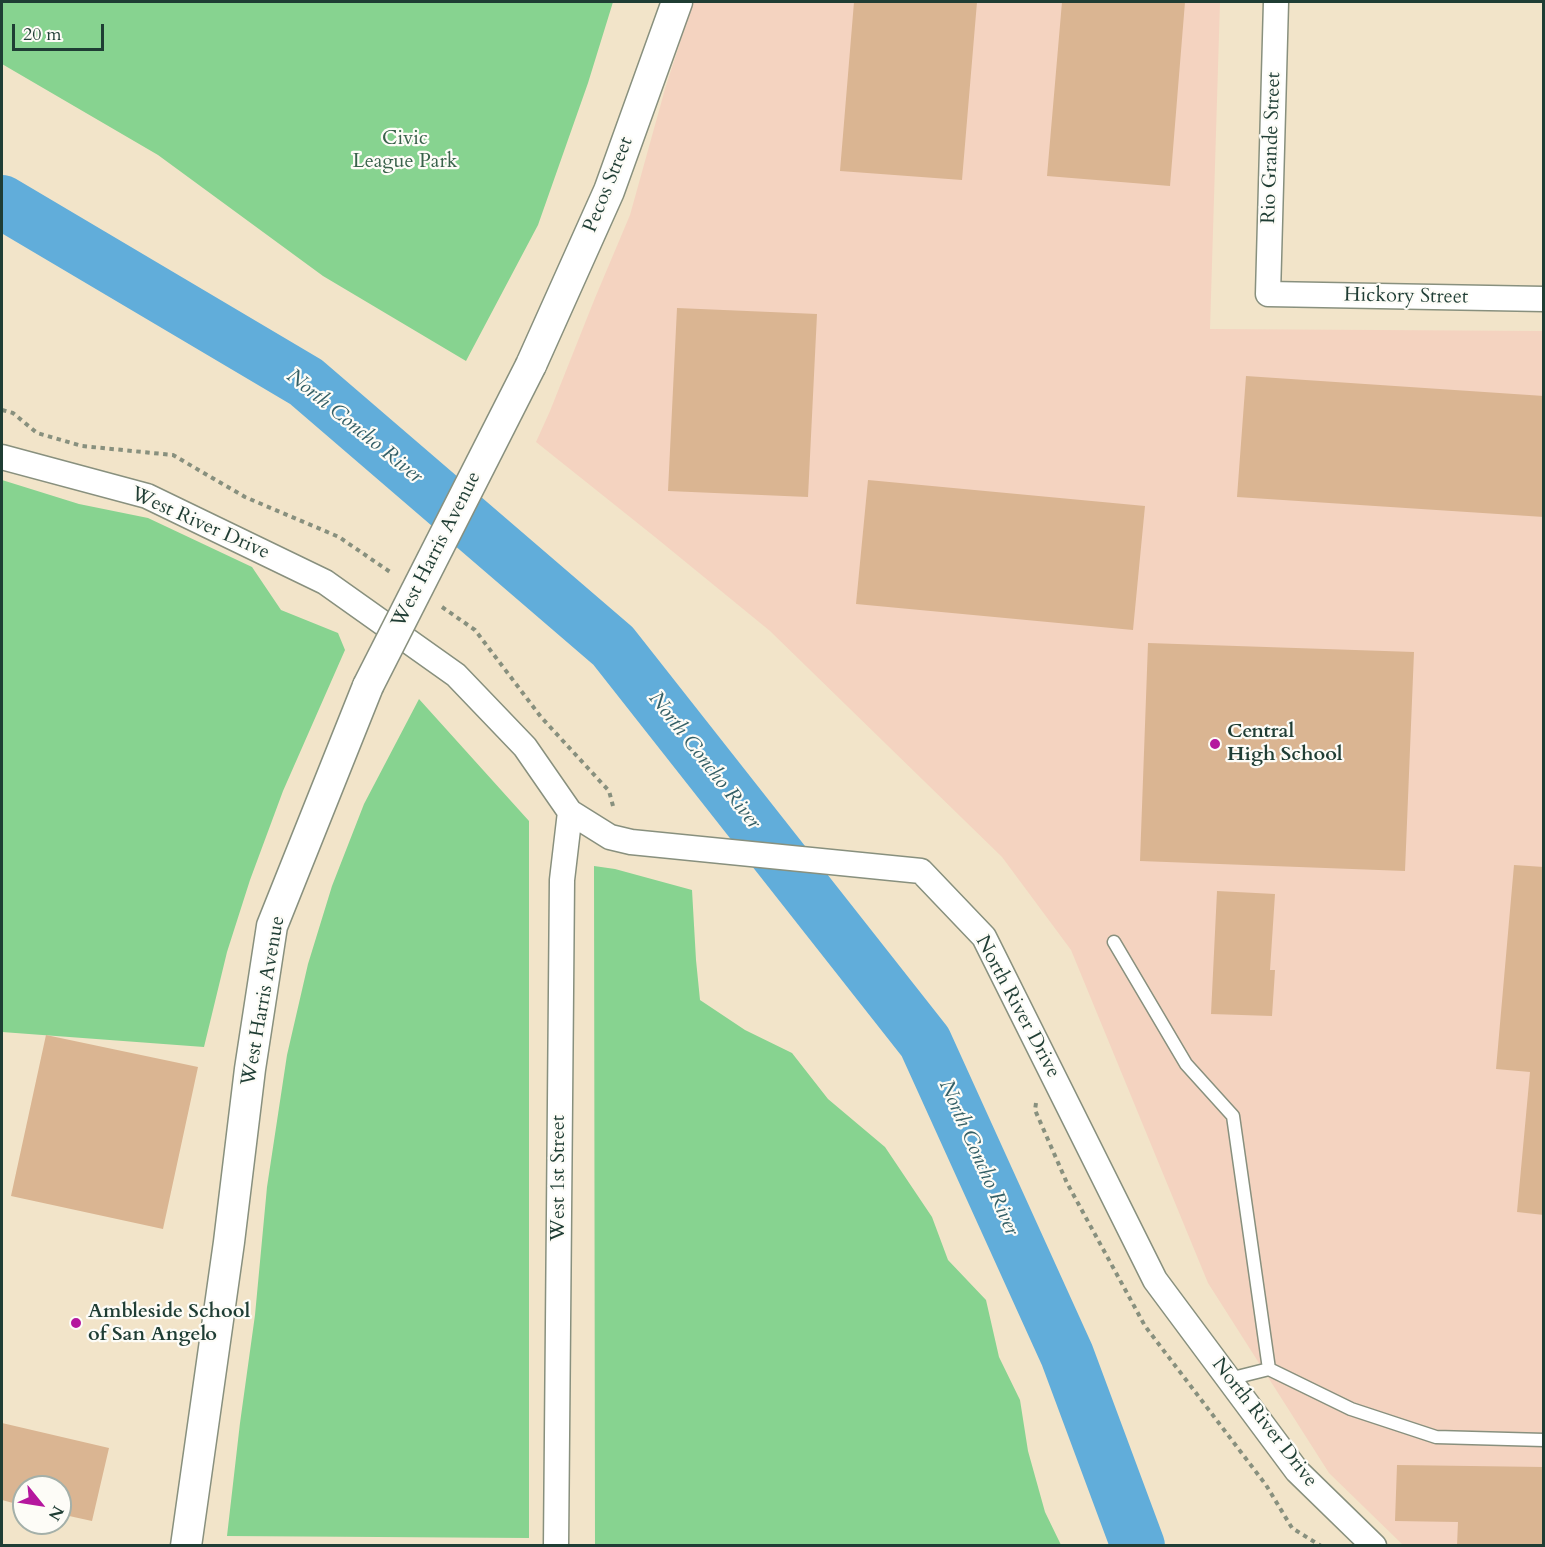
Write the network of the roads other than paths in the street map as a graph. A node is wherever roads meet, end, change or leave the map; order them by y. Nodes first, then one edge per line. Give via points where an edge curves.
1 (677, 2) edge
2 (1276, 2) edge
3 (1268, 294) joint
4 (1544, 299) edge
5 (531, 365) joint
6 (2, 457) edge
7 (325, 582) joint
8 (570, 812) junction
9 (1114, 942) dead end
10 (1269, 1369) junction
11 (1229, 1379) junction
12 (1544, 1440) edge
13 (186, 1545) edge
14 (556, 1545) edge
15 (1374, 1545) edge

1 - 5 street, Pecos Street via 609,191
2 - 3 street, Rio Grande Street
3 - 4 street, Hickory Street
5 - 13 street, West Harris Avenue, bridge via 368,686 272,927
6 - 7 street, West River Drive via 147,496
7 - 8 street, North River Drive via 456,675 525,747
8 - 11 street, North River Drive via 610,837 631,842 921,871 984,937 1155,1280
8 - 14 street, West 1st Street via 562,880
9 - 10 lane via 1186,1064 1233,1116
10 - 11 lane
10 - 12 lane via 1351,1409 1436,1437
11 - 15 street, North River Drive via 1297,1471

